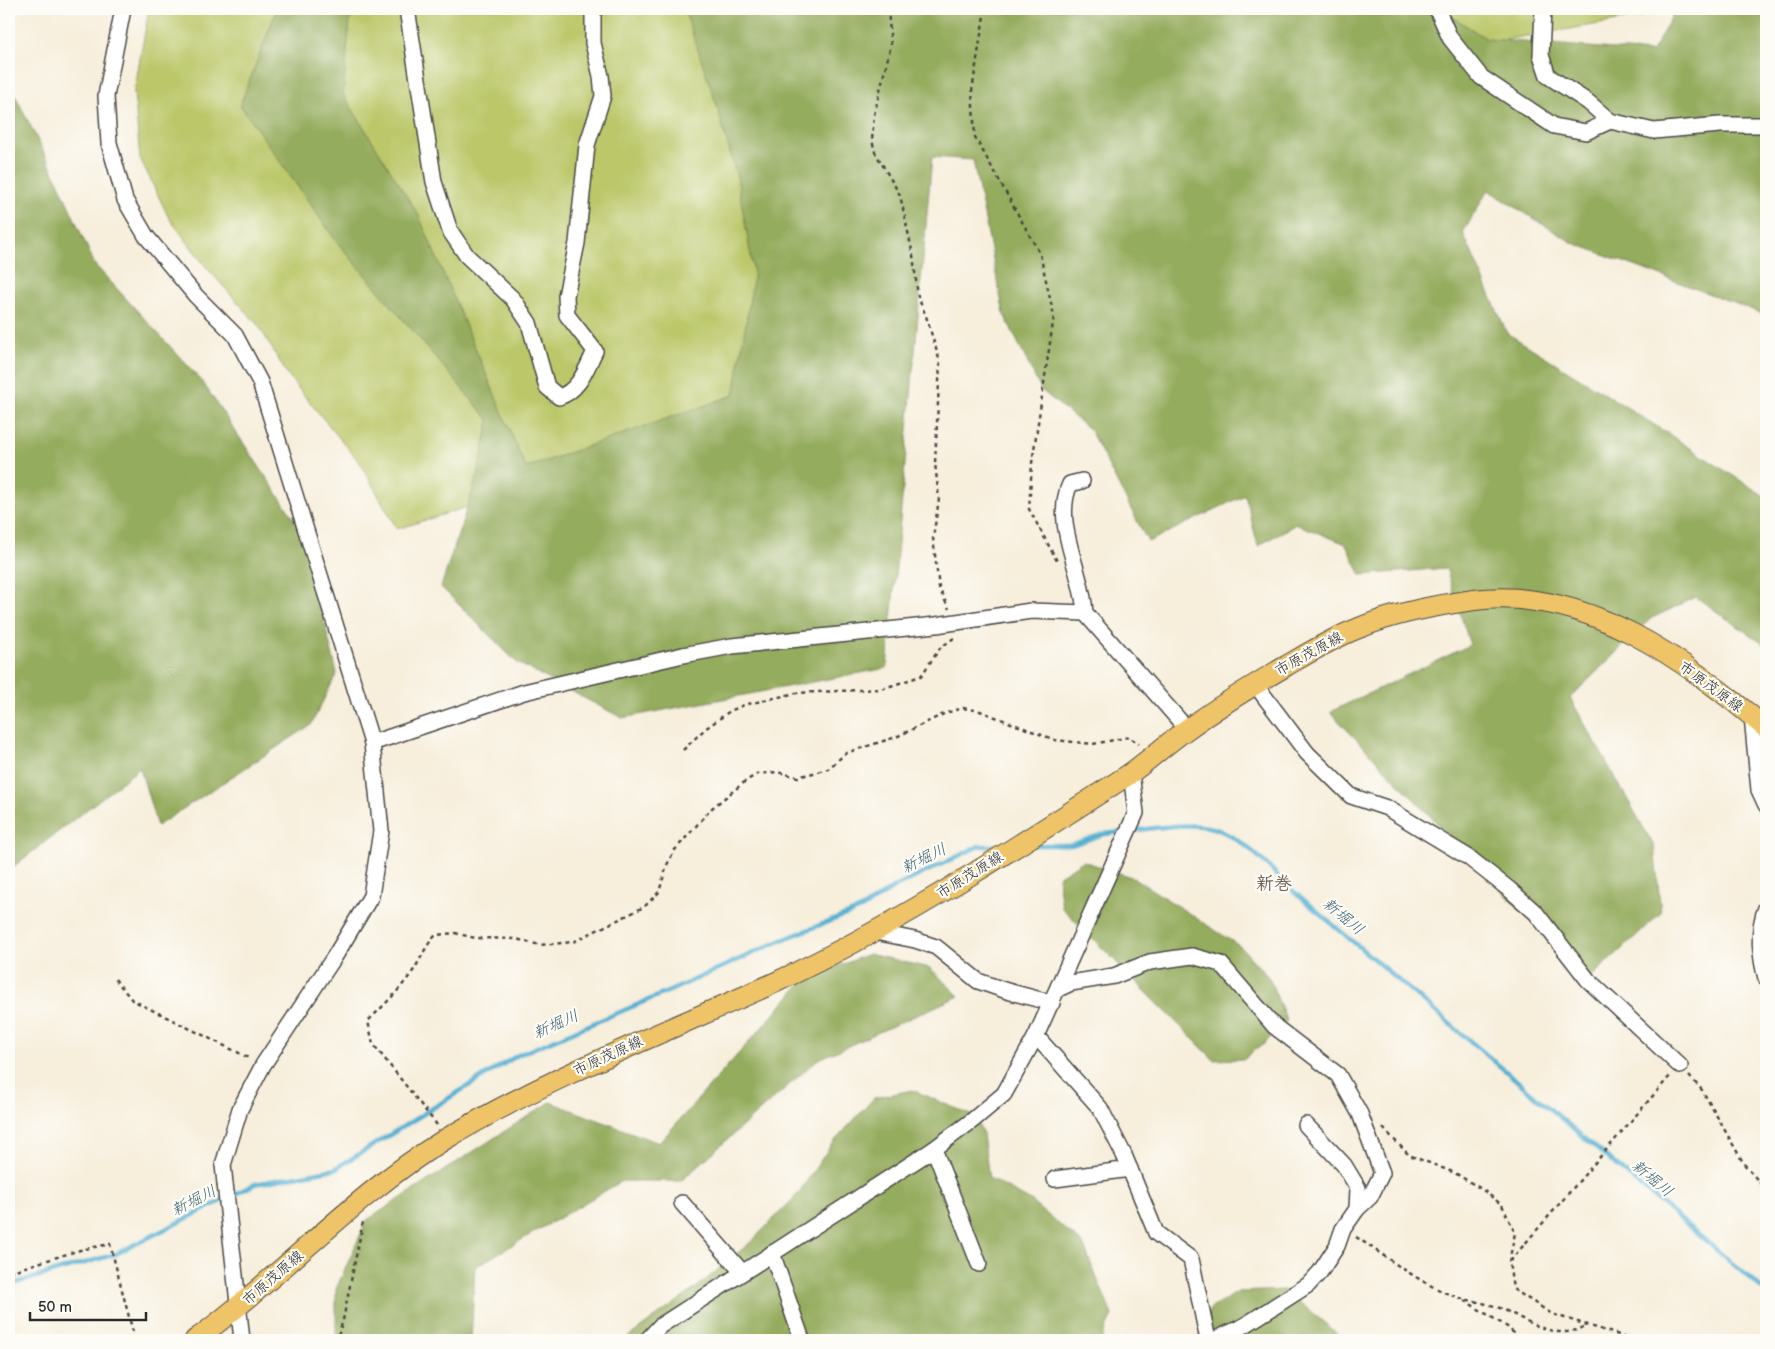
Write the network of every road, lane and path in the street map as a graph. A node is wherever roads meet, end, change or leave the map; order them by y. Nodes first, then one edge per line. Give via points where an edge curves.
1 (123, 9) edge
2 (407, 9) edge
3 (593, 9) edge
4 (888, 9) edge
5 (986, 9) edge
6 (1437, 9) edge
7 (1543, 9) edge
8 (1610, 121) junction
9 (1766, 126) edge
10 (1082, 481) dead end
11 (1057, 561) dead end
12 (1085, 614) junction
13 (955, 629) junction
14 (1255, 684) junction
15 (1759, 722) edge
16 (1187, 729) junction
17 (372, 743) junction
18 (683, 750) dead end
19 (1154, 755) junction
20 (1131, 773) junction
21 (1766, 805) edge
22 (1766, 908) edge
23 (874, 932) junction
24 (1766, 978) edge
25 (115, 979) dead end
26 (1055, 996) junction
27 (1036, 1036) junction
28 (264, 1065) junction
29 (1680, 1066) junction
30 (1378, 1122) dead end
31 (1306, 1125) dead end
32 (448, 1138) junction
33 (934, 1148) junction
34 (1130, 1169) junction
35 (1055, 1179) dead end
36 (1766, 1190) edge
37 (369, 1194) junction
38 (682, 1204) dead end
39 (1357, 1209) junction
40 (1342, 1229) junction
41 (772, 1254) junction
42 (1509, 1262) junction
43 (980, 1264) dead end
44 (9, 1272) edge
45 (742, 1272) junction
46 (1461, 1298) junction
47 (238, 1308) junction
48 (1588, 1324) junction
49 (136, 1340) edge
50 (195, 1340) edge
51 (242, 1340) edge
52 (331, 1340) edge
53 (648, 1340) edge
54 (802, 1340) edge
55 (1208, 1340) edge
56 (1214, 1340) edge
57 (1519, 1340) edge
58 (1628, 1340) edge

1 - 17 street via 106,96 108,143 125,200 146,236 196,296 235,335 260,382
2 - 3 street via 434,182 450,231 467,256 513,299 529,324 547,387 559,397 579,382 595,351 567,314 566,296 578,244 587,145 603,96 593,43
4 - 13 path via 891,45 874,115 872,140 875,152 900,195 918,297 940,362 935,463 939,499 933,538 939,588
5 - 11 path via 972,91 975,138 1040,254 1054,316 1032,463 1029,509
6 - 8 street via 1450,38 1482,77 1554,126 1586,132
7 - 8 street via 1541,55 1548,76
8 - 9 street via 1654,132 1720,125
10 - 12 street via 1070,484 1064,498 1064,514 1069,544 1084,593
12 - 13 street via 1031,611
12 - 16 street
13 - 17 street via 799,638 683,655 524,692
13 - 18 path via 921,676 881,689 796,693 744,705 705,729
14 - 15 main road, 市原茂原線 via 1360,627 1477,600 1511,600 1556,604 1624,628 1705,679
14 - 16 main road, 市原茂原線
14 - 29 street via 1307,753 1350,796 1387,808 1468,857 1510,890 1536,913 1588,980
15 - 21 street via 1759,790
16 - 19 main road, 市原茂原線
17 - 28 street via 381,831 371,896
19 - 20 main road, 市原茂原線
19 - 32 path via 1129,737 1093,744 1055,740 980,711 963,708 896,737 846,753 828,769 798,777 777,772 758,774 747,780 712,808 674,851 666,865 659,892 644,907 573,942 540,945 516,938 436,934 392,998 368,1021 373,1044
20 - 23 main road, 市原茂原線 via 976,872
20 - 26 street via 1136,813
22 - 24 street via 1762,917 1761,960
23 - 26 street via 936,947 978,981 1007,991
23 - 32 main road, 市原茂原線 via 778,981 597,1060 515,1100
25 - 28 path via 132,1000
26 - 27 street
26 - 39 street via 1071,984 1114,976 1150,962 1192,956 1221,964 1274,1026 1338,1076 1360,1114 1382,1173 1370,1197
27 - 33 street via 1004,1094
27 - 34 street via 1100,1108
28 - 47 street via 240,1110 223,1165
29 - 36 path via 1702,1090 1744,1164
29 - 42 path
30 - 42 path via 1409,1155 1455,1173 1502,1205 1515,1233
31 - 39 street via 1344,1165 1358,1188
32 - 37 main road, 市原茂原線
33 - 41 street
33 - 43 street
34 - 35 street
34 - 55 street via 1156,1232 1191,1259
37 - 47 main road, 市原茂原線
37 - 52 path via 343,1320 339,1333
38 - 45 street
39 - 40 street
40 - 46 path via 1435,1287
40 - 56 street via 1337,1246 1308,1285 1242,1327
41 - 45 street
41 - 54 street
42 - 48 path via 1513,1288 1552,1314
44 - 49 path via 110,1244
45 - 53 street via 660,1326
46 - 48 path via 1497,1307 1561,1334 1578,1331
46 - 57 path via 1509,1328
47 - 50 main road, 市原茂原線
47 - 51 street
48 - 58 path

